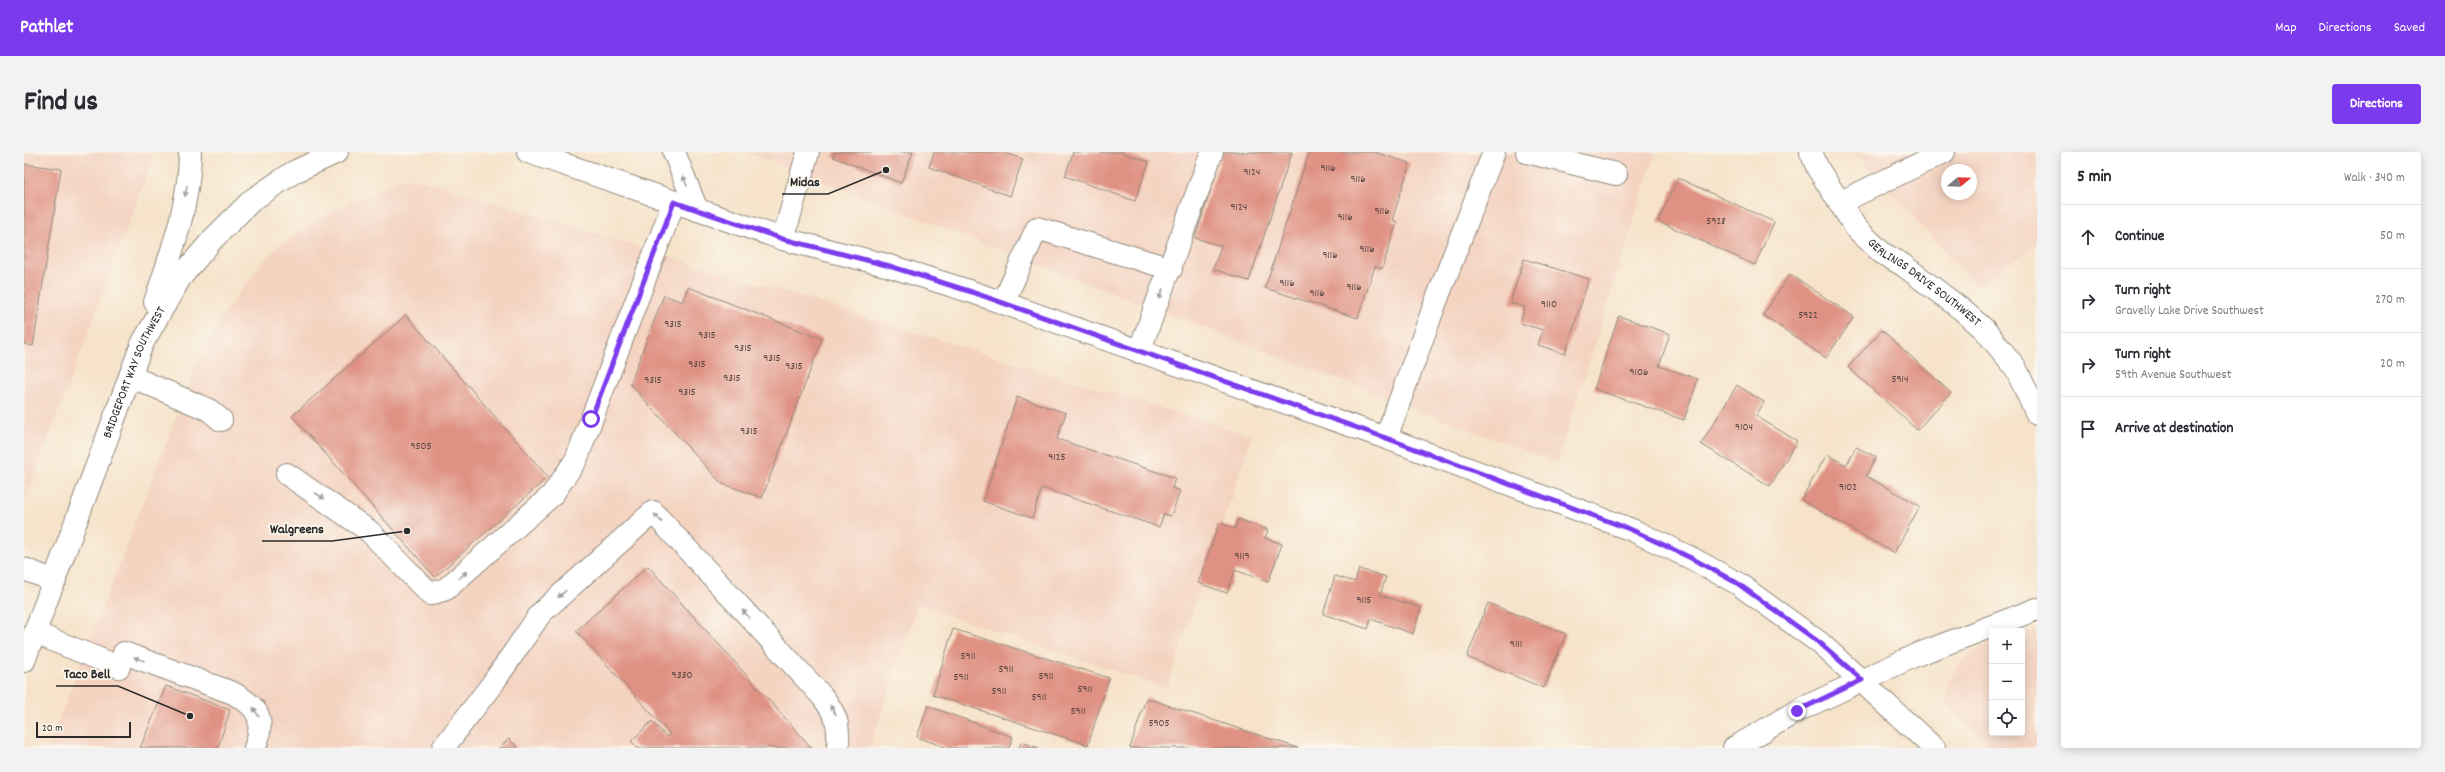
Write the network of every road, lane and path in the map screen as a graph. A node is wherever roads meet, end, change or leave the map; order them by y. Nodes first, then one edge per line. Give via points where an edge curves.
1 (190, 152) edge
2 (337, 152) edge
3 (528, 152) edge
4 (674, 152) edge
5 (808, 152) edge
6 (1212, 152) edge
7 (1494, 152) edge
8 (1527, 152) edge
9 (1811, 152) edge
10 (1944, 152) edge
11 (1616, 174) dead end
12 (674, 202) junction
13 (1839, 203) junction
14 (697, 210) junction
15 (783, 239) junction
16 (1171, 269) junction
17 (1003, 303) junction
18 (142, 344) junction
19 (1139, 352) junction
20 (130, 376) junction
21 (2037, 414) edge
22 (221, 420) dead end
23 (1386, 438) junction
24 (287, 474) dead end
25 (24, 569) edge
26 (55, 581) junction
27 (2037, 609) edge
28 (35, 633) junction
29 (24, 661) edge
30 (1862, 680) junction
31 (255, 748) edge
32 (443, 748) edge
33 (838, 748) edge
34 (1734, 748) edge
35 (1934, 748) edge

1 -> 18 street via 190,172 182,212
2 - 18 street, BRIDGEPORT WAY SOUTHWEST via 294,172 252,200 213,239 180,278
3 - 12 street
14 -> 4 street
5 - 15 street
6 - 16 street
7 - 23 street via 1434,304
8 - 11 street
9 - 13 street, GERLINGS DRIVE SOUTHWEST via 1818,169
10 - 13 street
12 - 14 street
24 -> 12 street via 369,530 430,594 446,589 552,495 576,460
13 - 21 street, GERLINGS DRIVE SOUTHWEST via 1856,228 1882,253 1903,265 1956,305 1984,330 2016,367
14 - 15 street
15 - 17 street via 886,265
16 - 17 street via 1036,228
16 -> 19 street
17 - 19 street
18 - 20 street, BRIDGEPORT WAY SOUTHWEST
19 - 23 street
20 - 22 street via 209,410
20 - 26 street, BRIDGEPORT WAY SOUTHWEST
23 - 30 street via 1632,530 1691,558 1737,583 1820,643
25 - 26 street
26 - 28 street, BRIDGEPORT WAY SOUTHWEST
27 - 30 street via 1916,654
28 - 29 street, BRIDGEPORT WAY SOUTHWEST
31 -> 28 street via 262,724 257,711 248,701 233,692
30 - 34 street via 1797,711
30 - 35 street
33 -> 32 street via 836,715 822,696 653,512 542,614

